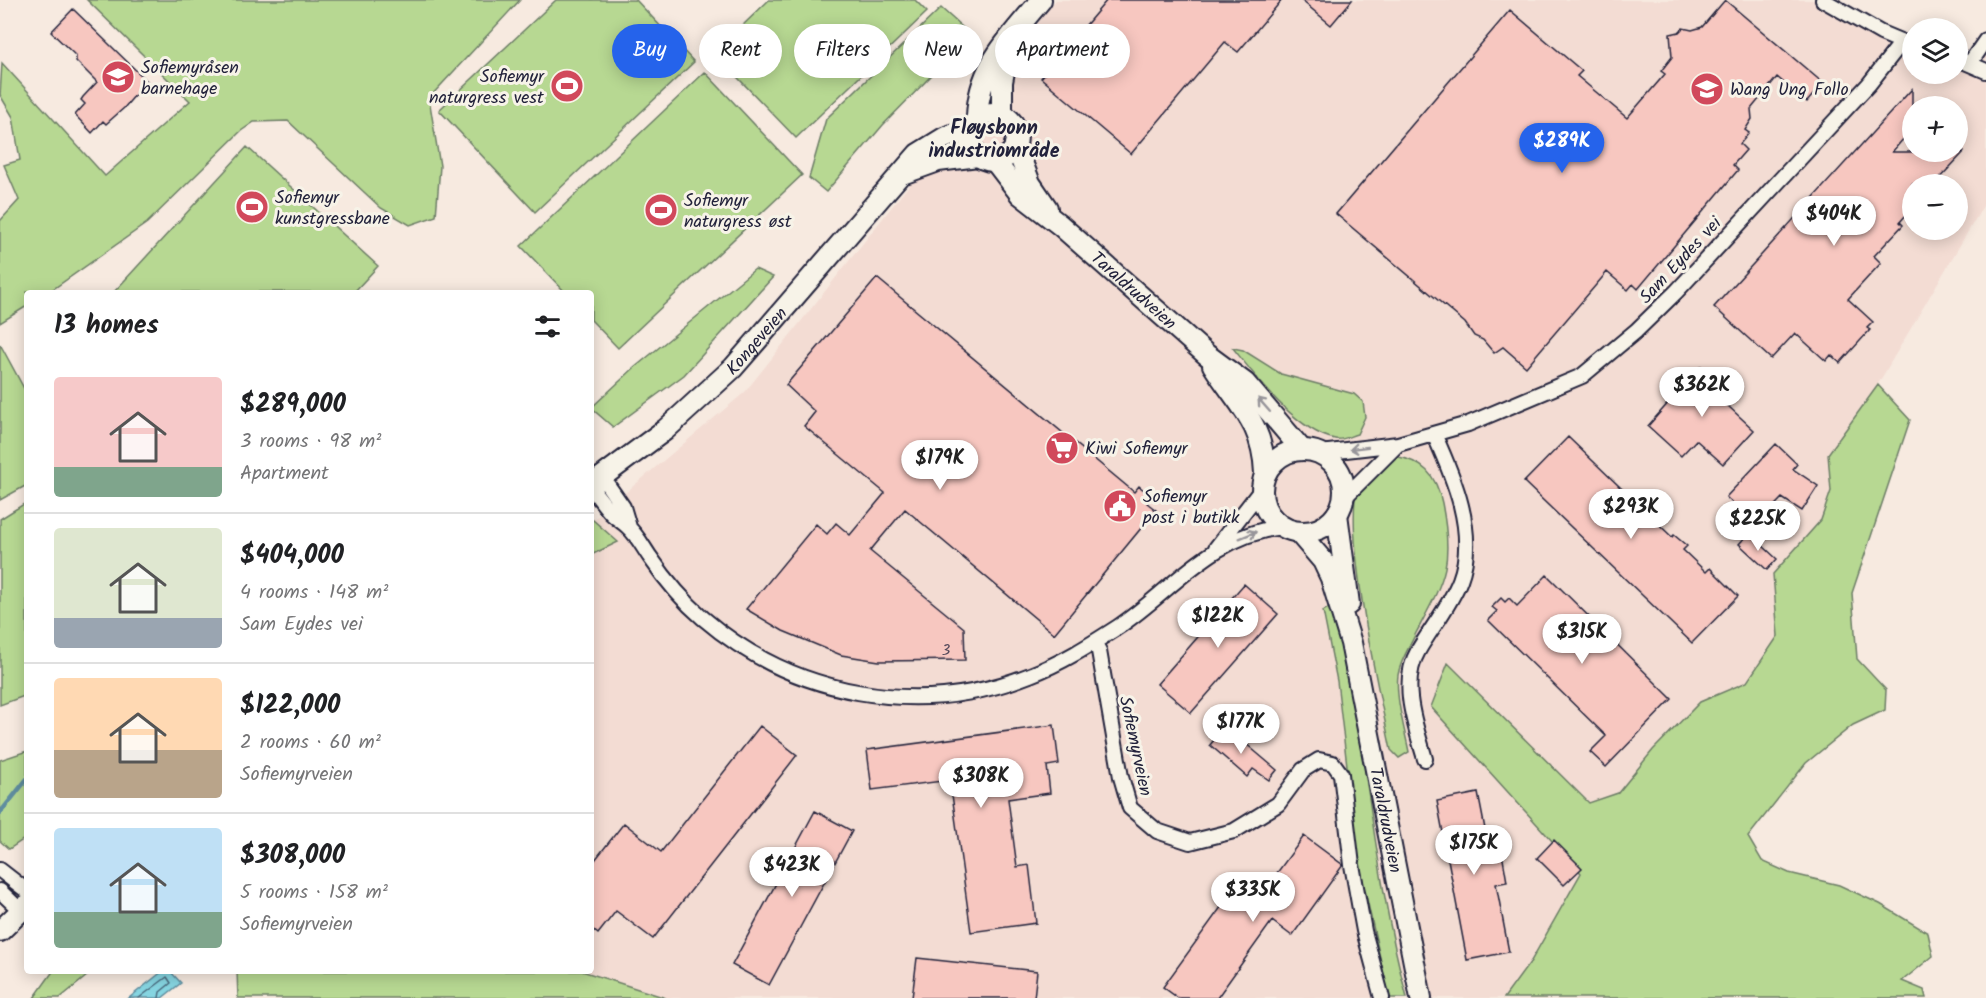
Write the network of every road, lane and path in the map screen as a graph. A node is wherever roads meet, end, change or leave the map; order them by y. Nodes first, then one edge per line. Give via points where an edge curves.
1 (1041, 0) edge
2 (1823, 0) edge
3 (1021, 24) edge
4 (1986, 40) edge
5 (1902, 41) edge
6 (1902, 49) edge
7 (995, 56) edge
8 (1968, 57) edge
9 (1968, 63) edge
10 (1986, 71) edge
11 (1003, 78) edge
12 (1002, 115) junction
13 (974, 123) junction
14 (1015, 144) junction
15 (986, 158) junction
16 (902, 174) junction
17 (1059, 225) junction
18 (1207, 355) junction
19 (1434, 434) junction
20 (1398, 444) junction
21 (1311, 452) junction
22 (1263, 481) junction
23 (595, 483) edge
24 (1340, 506) junction
25 (1290, 530) junction
26 (1216, 548) junction
27 (1094, 642) junction
28 (1351, 643) junction
29 (1425, 759) dead end
30 (0, 870) edge
31 (24, 889) edge
32 (0, 891) edge
33 (24, 908) edge
34 (0, 931) edge
35 (1382, 998) edge
36 (1421, 998) edge

1 - 3 main road
2 - 5 street
4 - 8 street
6 - 19 street, Sam Eydes vei via 1676,292 1582,376 1468,424
7 - 13 main road via 983,79
9 - 10 street
11 - 12 main road
12 - 13 main road via 989,113
12 - 14 main road via 1014,127
13 - 15 main road via 970,144
13 - 16 main road, Kongeveien via 918,154
14 - 15 main road via 1007,156
14 - 17 main road, Taraldrudveien via 1030,183
15 - 16 main road, Kongeveien via 938,161
15 - 17 main road, Taraldrudveien via 1020,194
16 - 23 main road, Kongeveien via 725,376 665,430
17 - 18 main road, Taraldrudveien
21 -> 18 main road, Taraldrudveien via 1245,383
18 - 22 main road, Taraldrudveien via 1261,438
19 - 20 street, Sam Eydes vei
19 - 29 street via 1452,474 1462,513 1465,550 1461,579 1416,653 1411,679 1411,707
20 -> 21 street, Sam Eydes vei
20 - 24 street, Sam Eydes vei
21 - 22 main road via 1288,452 1277,458
21 - 24 main road via 1339,472
22 - 25 main road via 1267,512
22 - 26 street
23 - 27 street via 623,507 629,527 676,592 715,628 752,654 822,684 853,692 923,699 973,692 1030,676
24 - 25 main road via 1321,529
24 - 28 main road, Taraldrudveien
26 -> 25 street via 1253,532
25 - 28 main road, Taraldrudveien via 1323,561
26 - 27 street via 1125,622
27 - 35 street, Sofiemyrveien via 1130,808 1157,831 1190,842 1234,831 1278,804 1303,770 1319,760 1333,763 1341,774 1352,866
28 - 36 main road, Taraldrudveien
30 - 31 street
32 - 33 street
33 - 34 main road

